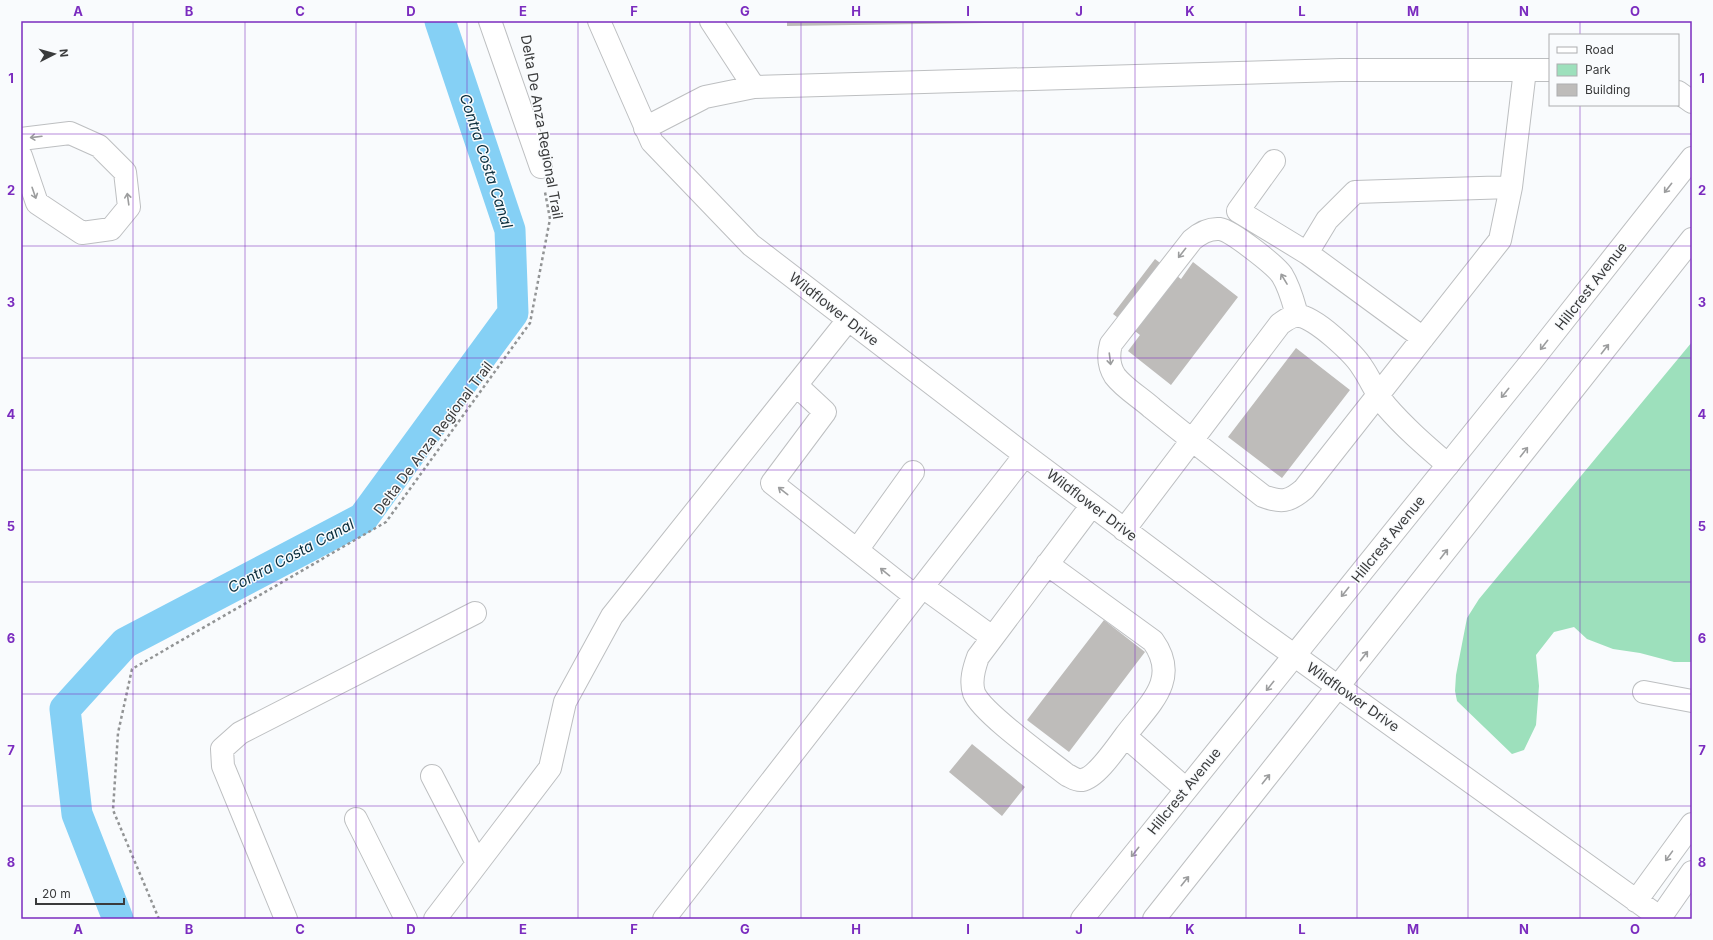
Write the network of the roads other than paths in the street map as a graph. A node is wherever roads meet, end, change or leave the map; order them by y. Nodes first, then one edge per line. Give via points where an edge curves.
1 (490, 21) edge
2 (599, 21) edge
3 (711, 21) edge
4 (1525, 70) junction
5 (1549, 70) edge
6 (754, 87) junction
7 (1679, 93) edge
8 (1692, 102) edge
9 (645, 128) junction
10 (21, 139) edge
11 (21, 156) edge
12 (1692, 158) edge
13 (1274, 161) dead end
14 (541, 167) road end
15 (1512, 187) junction
16 (1692, 239) edge
17 (1307, 253) junction
18 (1298, 315) junction
19 (848, 320) junction
20 (1423, 338) junction
21 (796, 385) junction
22 (1377, 395) junction
23 (1192, 441) junction
24 (1025, 455) junction
25 (1448, 464) junction
26 (913, 472) dead end
27 (1092, 505) junction
28 (1124, 530) junction
29 (858, 550) junction
30 (1047, 564) junction
31 (919, 591) junction
32 (475, 613) dead end
33 (992, 637) junction
34 (1294, 655) junction
35 (1339, 686) junction
36 (1644, 692) dead end
37 (1692, 701) edge
38 (1125, 736) junction
39 (432, 776) dead end
40 (1186, 789) junction
41 (356, 819) dead end
42 (1692, 824) edge
43 (477, 864) junction
44 (1692, 872) edge
45 (1636, 901) junction
46 (1661, 918) edge
47 (286, 919) edge
48 (406, 919) edge
49 (435, 919) edge
50 (664, 919) edge
51 (1082, 919) edge
52 (1154, 919) edge

1 - 14 main road
2 - 9 main road, Wildflower Drive
3 - 6 main road
4 - 5 main road
4 - 6 main road via 1341,70
4 - 15 main road
6 - 9 main road via 705,97
7 - 8 main road
9 - 19 main road, Wildflower Drive via 652,142 751,245
11 -> 10 main road via 37,203 82,233 111,229 129,207 125,172 98,146 70,133
12 -> 25 main road, Hillcrest Avenue
13 - 17 main road via 1238,211
15 - 17 main road via 1355,192 1327,220
15 - 20 main road via 1500,240
35 -> 16 main road
17 - 20 main road
18 - 22 main road via 1311,320 1355,357
18 - 23 main road via 1280,324
18 -> 23 main road via 1290,289 1281,274 1272,264 1229,232 1210,230 1198,234 1192,240 1111,344 1108,355 1116,376
19 - 21 main road
19 - 24 main road, Wildflower Drive
20 - 22 main road
29 -> 21 main road via 772,482 825,412
21 - 43 main road via 612,616 565,702 550,768
22 - 23 main road via 1304,489 1288,500 1263,496
22 - 25 main road via 1404,426
23 - 28 main road
24 - 27 main road, Wildflower Drive
24 - 31 main road
25 -> 34 main road, Hillcrest Avenue
26 - 29 main road
27 - 28 main road, Wildflower Drive
27 - 30 main road
28 - 34 main road, Wildflower Drive
31 -> 29 main road
30 - 33 main road
30 - 38 main road via 1153,642 1161,652 1165,677 1160,689
31 - 33 main road
31 - 50 main road
32 - 47 main road via 240,733 222,749 223,766
33 - 38 main road via 978,657 973,672 974,692 978,700 985,709 1067,775 1081,780 1090,777
34 - 35 main road, Wildflower Drive
34 -> 40 main road, Hillcrest Avenue
35 - 45 main road, Wildflower Drive
52 -> 35 main road
36 - 37 main road
38 - 40 main road
39 - 43 main road
40 -> 51 main road, Hillcrest Avenue
41 - 48 main road
42 -> 45 main road
43 - 49 main road
44 - 46 main road
45 - 46 main road, Wildflower Drive

